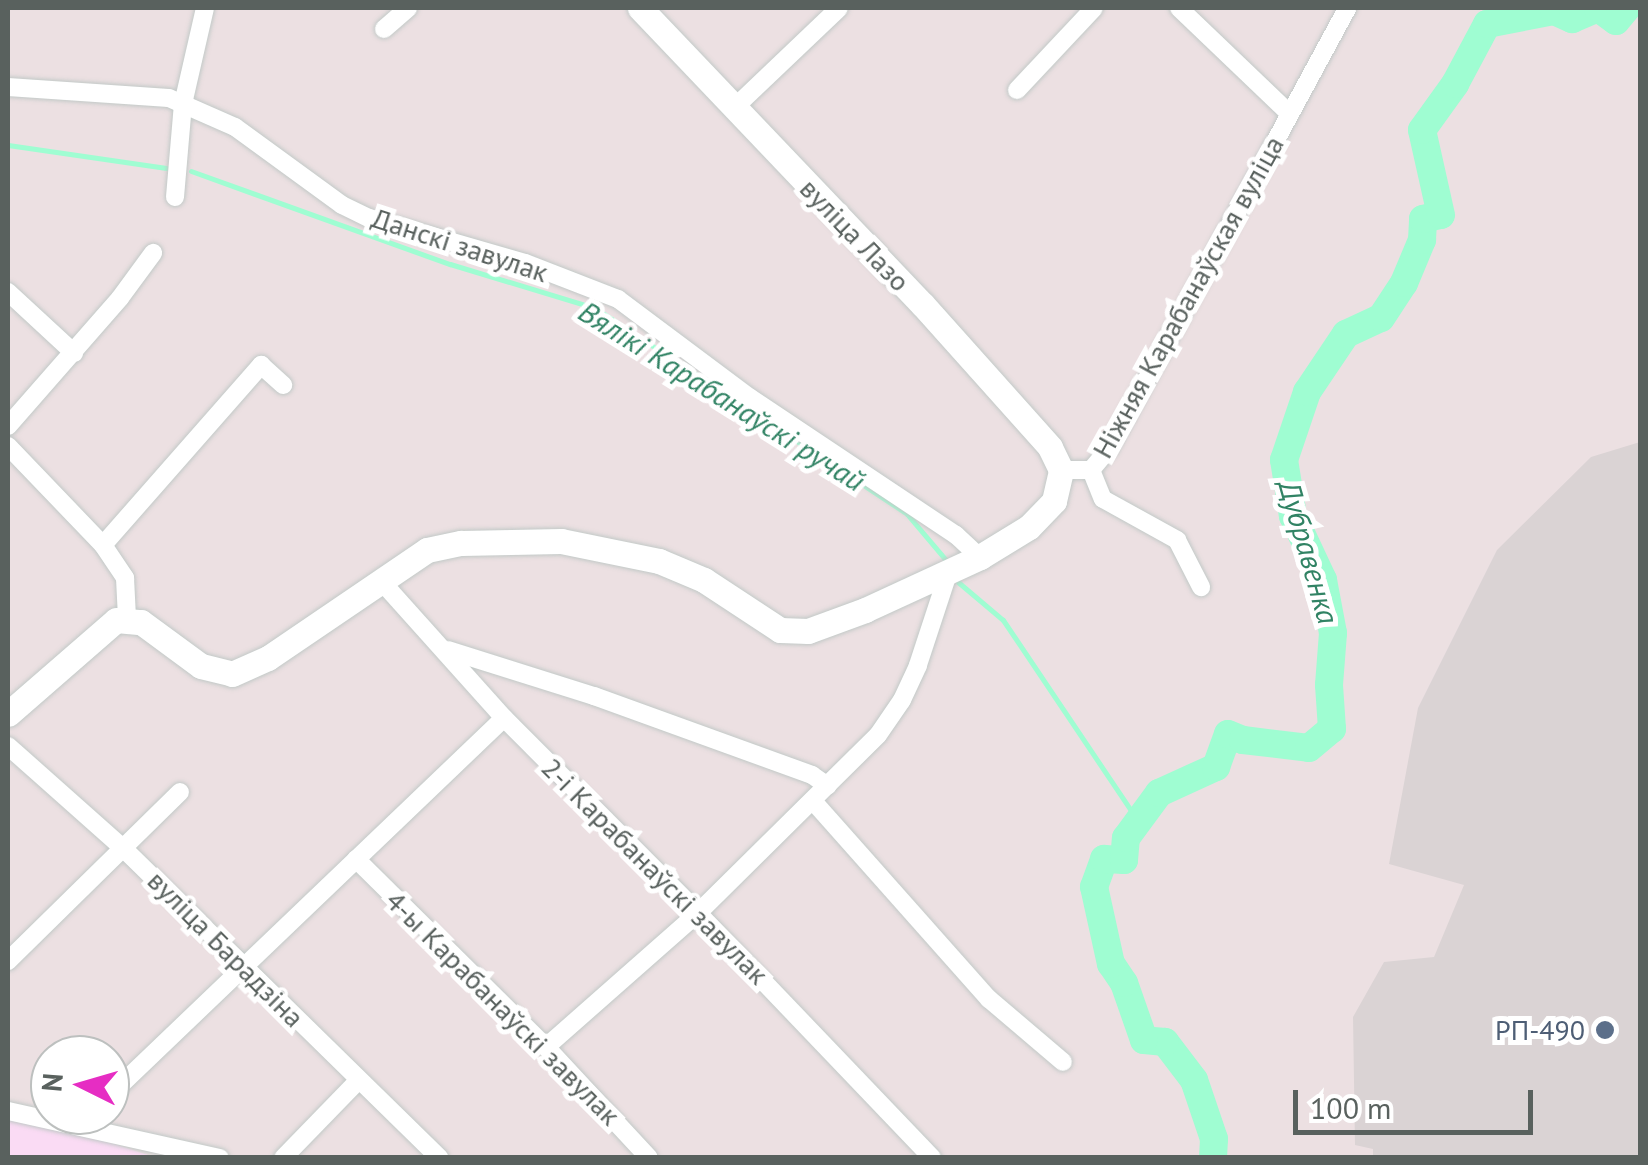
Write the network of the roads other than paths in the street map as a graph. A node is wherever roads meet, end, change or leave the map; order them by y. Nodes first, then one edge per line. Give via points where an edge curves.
1 (205, 8) edge
2 (408, 8) edge
3 (640, 8) edge
4 (840, 8) edge
5 (1094, 8) edge
6 (1179, 8) edge
7 (1347, 8) edge
8 (384, 29) dead end
9 (8, 87) edge
10 (1017, 90) dead end
11 (184, 104) junction
12 (733, 109) junction
13 (1290, 114) junction
14 (175, 198) dead end
15 (153, 252) dead end
16 (8, 292) edge
17 (74, 353) junction
18 (282, 385) dead end
19 (8, 426) edge
20 (8, 446) edge
21 (1061, 470) junction
22 (1091, 470) junction
23 (103, 545) junction
24 (980, 556) junction
25 (948, 574) junction
26 (382, 582) junction
27 (1201, 587) dead end
28 (127, 618) junction
29 (446, 649) junction
30 (8, 714) edge
31 (504, 718) junction
32 (8, 746) edge
33 (828, 786) junction
34 (180, 792) dead end
35 (813, 801) junction
36 (123, 848) junction
37 (356, 859) junction
38 (698, 912) junction
39 (8, 961) edge
40 (246, 966) junction
41 (546, 1047) junction
42 (1063, 1062) dead end
43 (130, 1076) edge
44 (358, 1081) junction
45 (130, 1133) edge
46 (220, 1158) edge
47 (283, 1158) edge
48 (440, 1158) edge
49 (649, 1158) edge
50 (932, 1158) edge

1 - 11 street
2 - 8 street
3 - 12 main road, вуліца Лазо
4 - 12 street
5 - 10 street
6 - 13 street
7 - 13 street, Ніжняя Карабанаўская вуліца
9 - 11 street, Данскі завулак
11 - 14 street
11 - 24 street, Данскі завулак via 235,127 369,218 525,263 618,299
12 - 21 main road, вуліца Лазо via 922,304 1050,447
13 - 22 street, Ніжняя Карабанаўская вуліца via 1110,448
15 - 17 street
16 - 17 street
17 - 19 street
18 - 23 street via 261,365
20 - 23 street
21 - 22 street, Ніжняя Карабанаўская вуліца
21 - 24 main road, Ніжняя Карабанаўская вуліца via 1054,501 1029,527
22 - 27 street via 1103,500 1177,540
23 - 28 street via 125,578
24 - 25 main road, Ніжняя Карабанаўская вуліца
25 - 26 main road, Ніжняя Карабанаўская вуліца via 808,630 780,630 704,580 660,561 561,541 426,550
25 - 33 street via 902,700
26 - 28 main road, Ніжняя Карабанаўская вуліца via 268,658 232,674 201,666
26 - 29 street, 2-і Карабанаўскі завулак
28 - 30 main road via 101,629
29 - 31 street, 2-і Карабанаўскі завулак
29 - 33 street via 594,696
31 - 37 street
31 - 38 street, 2-і Карабанаўскі завулак
32 - 36 street, вуліца Барадзіна
33 - 35 street
34 - 36 street
35 - 38 street
35 - 42 street via 989,998
36 - 39 street
36 - 40 street, вуліца Барадзіна
37 - 40 street
37 - 41 street, 4-ы Карабанаўскі завулак
38 - 41 street
38 - 50 street, 2-і Карабанаўскі завулак
40 - 43 street
40 - 44 street, вуліца Барадзіна
41 - 49 street, 4-ы Карабанаўскі завулак
44 - 47 street
44 - 48 street, вуліца Барадзіна
45 - 46 street

